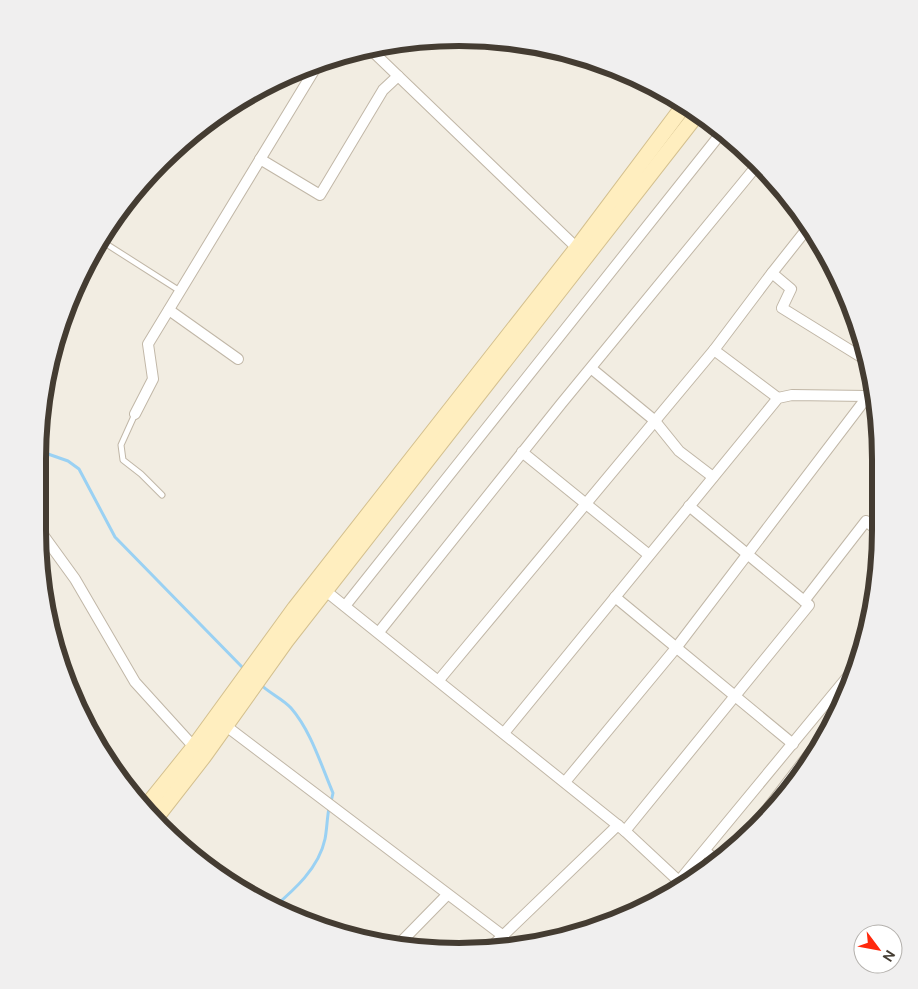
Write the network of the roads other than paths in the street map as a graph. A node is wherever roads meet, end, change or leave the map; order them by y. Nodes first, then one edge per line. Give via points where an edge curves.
1 (376, 55) edge
2 (312, 74) edge
3 (398, 76) junction
4 (679, 111) edge
5 (693, 120) edge
6 (717, 138) edge
7 (260, 159) junction
8 (753, 169) edge
9 (804, 233) edge
10 (107, 245) edge
11 (577, 248) junction
12 (772, 273) junction
13 (180, 291) junction
14 (169, 310) junction
15 (714, 350) junction
16 (859, 356) edge
17 (238, 359) dead end
18 (592, 369) junction
19 (866, 392) edge
20 (867, 396) edge
21 (778, 398) junction
22 (135, 414) joint
23 (654, 420) junction
24 (522, 452) junction
25 (713, 476) junction
26 (162, 495) dead end
27 (586, 503) junction
28 (689, 506) junction
29 (872, 526) edge
30 (46, 539) edge
31 (649, 555) junction
32 (747, 556) junction
33 (321, 587) junction
34 (615, 597) junction
35 (804, 601) junction
36 (345, 606) junction
37 (379, 632) junction
38 (676, 648) junction
39 (439, 680) junction
40 (841, 685) edge
41 (735, 696) junction
42 (226, 726) junction
43 (504, 733) junction
44 (793, 744) junction
45 (194, 747) junction
46 (565, 782) junction
47 (149, 802) edge
48 (159, 813) edge
49 (622, 828) junction
50 (705, 851) junction
51 (711, 856) edge
52 (689, 872) edge
53 (677, 880) edge
54 (448, 894) junction
55 (502, 936) junction
56 (404, 939) edge
57 (497, 941) edge

1 - 3 street
2 - 7 street
3 - 7 street via 383,90 320,195
3 - 11 street
4 - 11 street
5 - 33 street
6 - 36 street
7 - 13 street
8 - 18 street
9 - 12 street
10 - 13 lane
11 - 33 street
12 - 15 street
12 - 16 street via 791,289 782,308
13 - 14 street
14 - 17 street
14 - 22 street via 148,344 153,379
15 - 21 street
15 - 23 street
18 - 23 street
18 - 24 street
19 - 21 street
20 - 32 street
21 - 25 street
22 - 26 lane via 121,446 123,460
23 - 25 street via 679,450
23 - 27 street
24 - 27 street
24 - 37 street
25 - 28 street
27 - 31 street
27 - 39 street
28 - 31 street
28 - 32 street
29 - 35 street via 866,521
30 - 45 street via 75,578 135,682
31 - 34 street
32 - 35 street
32 - 38 street
33 - 36 street
33 - 42 street
33 - 45 street
34 - 38 street
34 - 43 street
35 - 41 street via 809,605
36 - 37 street
37 - 39 street
38 - 41 street
38 - 46 street
39 - 43 street
40 - 44 street
41 - 44 street
41 - 49 street
42 - 48 street
42 - 54 street
43 - 46 street
44 - 50 street
45 - 47 street
46 - 49 street
49 - 53 street
49 - 55 street
50 - 51 street
50 - 52 street
54 - 55 street
54 - 56 street
55 - 57 street

